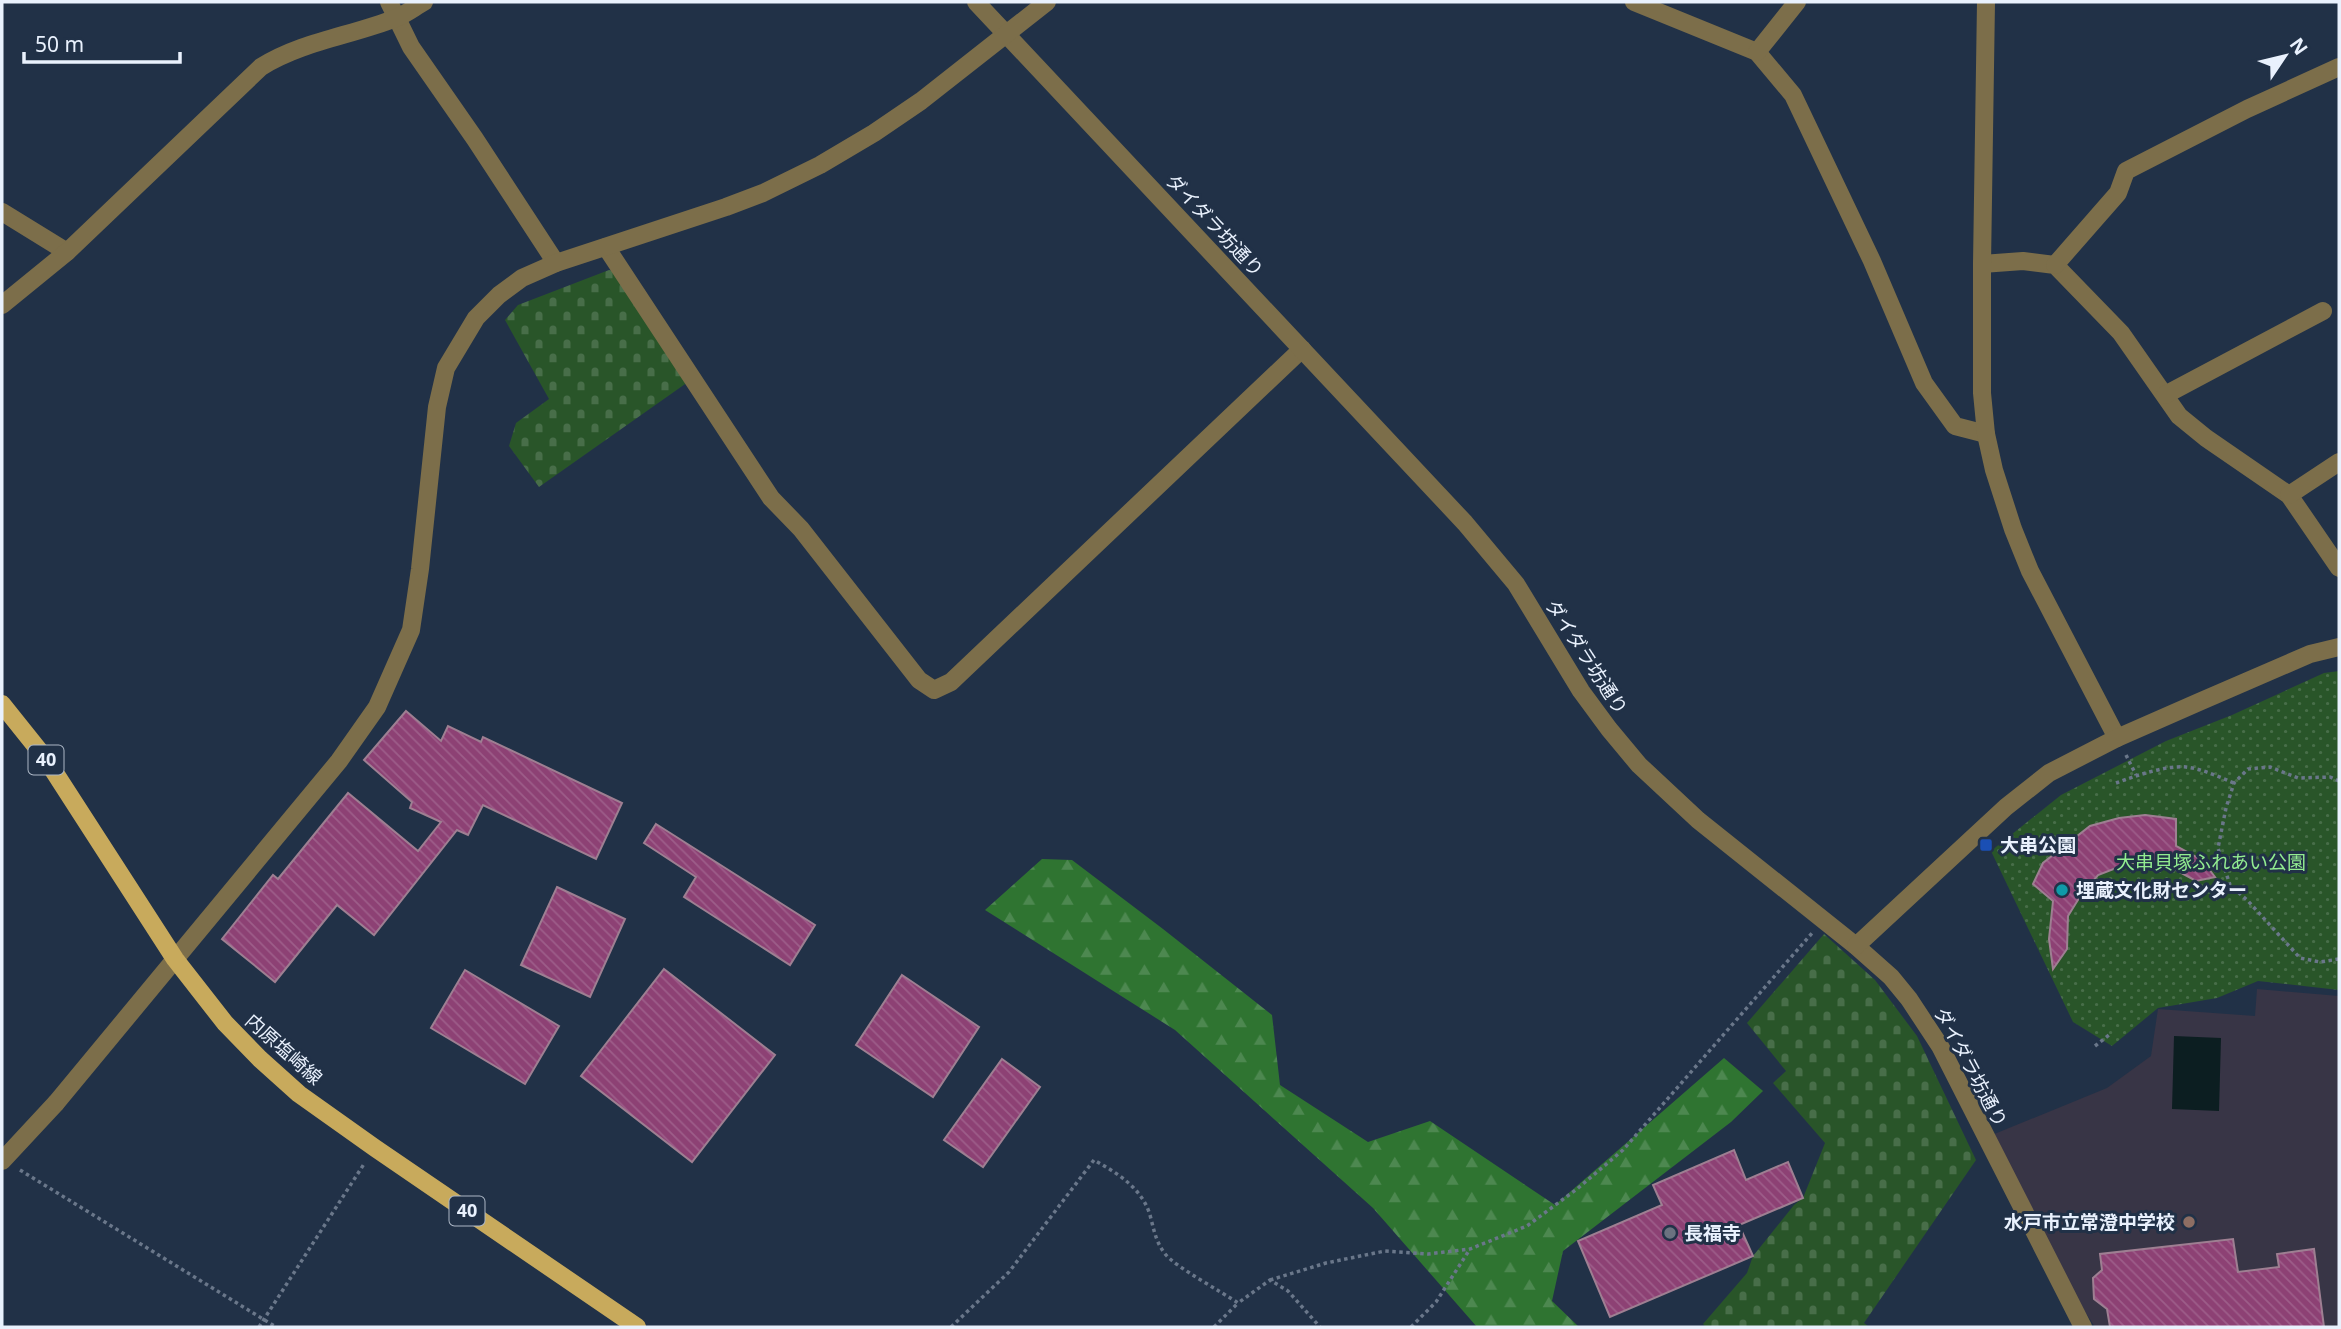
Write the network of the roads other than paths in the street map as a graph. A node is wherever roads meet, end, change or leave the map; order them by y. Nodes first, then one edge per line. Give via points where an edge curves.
1 (424, 2) edge
2 (976, 2) edge
3 (1047, 2) edge
4 (1634, 2) edge
5 (1797, 2) edge
6 (1986, 2) edge
7 (393, 10) edge
8 (1006, 34) junction
9 (1757, 52) junction
10 (2339, 67) edge
11 (2, 212) edge
12 (606, 247) junction
13 (66, 252) junction
14 (556, 263) junction
15 (1982, 264) junction
16 (2055, 265) junction
17 (2, 305) edge
18 (2323, 311) dead end
19 (1302, 349) junction
20 (2165, 396) junction
21 (1986, 434) junction
22 (2339, 463) edge
23 (2289, 495) junction
24 (2339, 568) edge
25 (2339, 647) edge
26 (2, 704) edge
27 (2117, 738) junction
28 (1856, 946) junction
29 (175, 959) junction
30 (2, 1161) edge
31 (637, 1327) edge
32 (2083, 1327) edge

1 - 7 street
2 - 8 street, ダイダラ坊通り
3 - 8 street
4 - 9 street
5 - 9 street
6 - 15 street
7 - 13 street via 261,67
7 - 14 street via 411,47
8 - 12 street via 921,101 820,165 763,193
8 - 19 street, ダイダラ坊通り
9 - 21 street via 1793,95 1924,383 1955,426
10 - 16 street via 2126,172 2118,193
11 - 13 street
12 - 14 street
12 - 19 street via 771,498 801,529 919,680 934,690 951,682
13 - 17 street
14 - 29 street via 522,278 499,295 475,318 446,368 437,407 411,630 377,707 339,761
15 - 16 street via 2023,261
15 - 21 street
16 - 20 street via 2122,333
18 - 20 street
19 - 28 street, ダイダラ坊通り via 1496,559 1581,691 1639,765 1698,820
20 - 23 street via 2179,416
21 - 27 street via 2012,529 2030,571
22 - 23 street
23 - 24 street
25 - 27 street via 2311,654
26 - 29 main road, 内原塩崎線 / 40 via 52,769
27 - 28 street via 2029,788
28 - 32 street, ダイダラ坊通り via 1891,977 1940,1046
29 - 30 street
29 - 31 main road, 内原塩崎線 / 40 via 225,1023 299,1094

